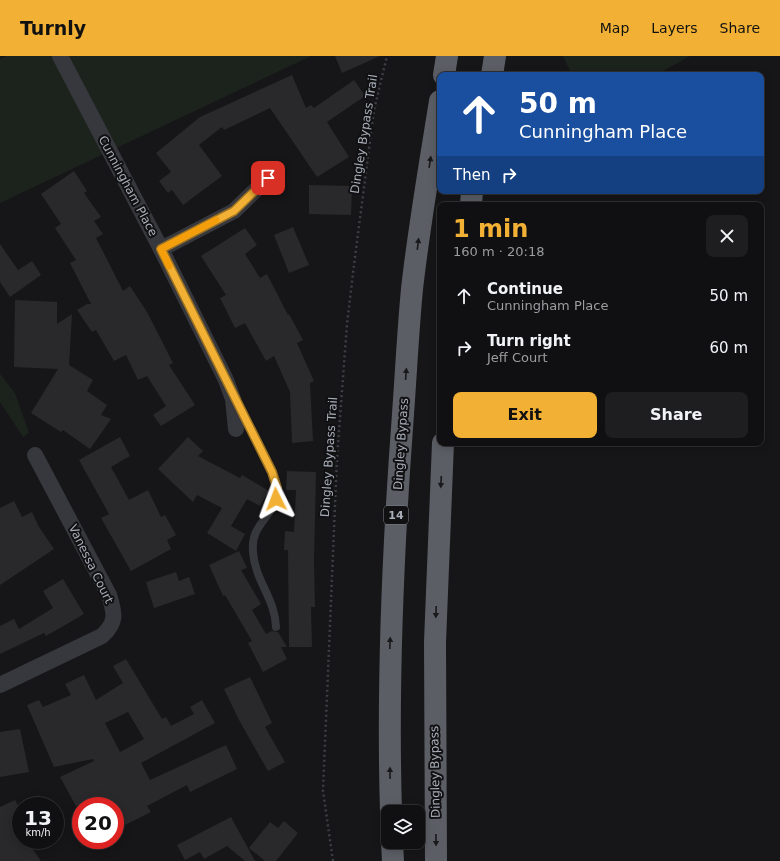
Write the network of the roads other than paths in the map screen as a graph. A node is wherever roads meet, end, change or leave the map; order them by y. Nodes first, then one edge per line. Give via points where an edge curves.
1 (60, 56) edge
2 (447, 56) edge
3 (495, 56) edge
4 (444, 72) edge
5 (492, 72) edge
6 (437, 120) edge
7 (268, 178) dead end
8 (161, 249) junction
9 (230, 388) junction
10 (236, 429) dead end
11 (443, 446) edge
12 (36, 455) dead end
13 (276, 627) dead end
14 (0, 686) edge
15 (391, 805) edge
16 (392, 849) edge
17 (393, 861) edge
18 (436, 861) edge

1 - 8 street, Cunningham Place
2 - 4 highway
3 - 5 highway
15 -> 6 highway, Dingley Bypass / 14 via 390,653 400,458 412,290
7 - 8 street via 234,211
8 - 9 street, Cunningham Place
9 - 10 street, Cunningham Place
9 - 13 lane via 276,484 275,502 258,528 252,549 256,572 275,610
11 -> 18 highway, Dingley Bypass via 435,642
12 - 14 street, Vanessa Court via 109,595 114,617 111,626 102,636
16 - 17 highway

